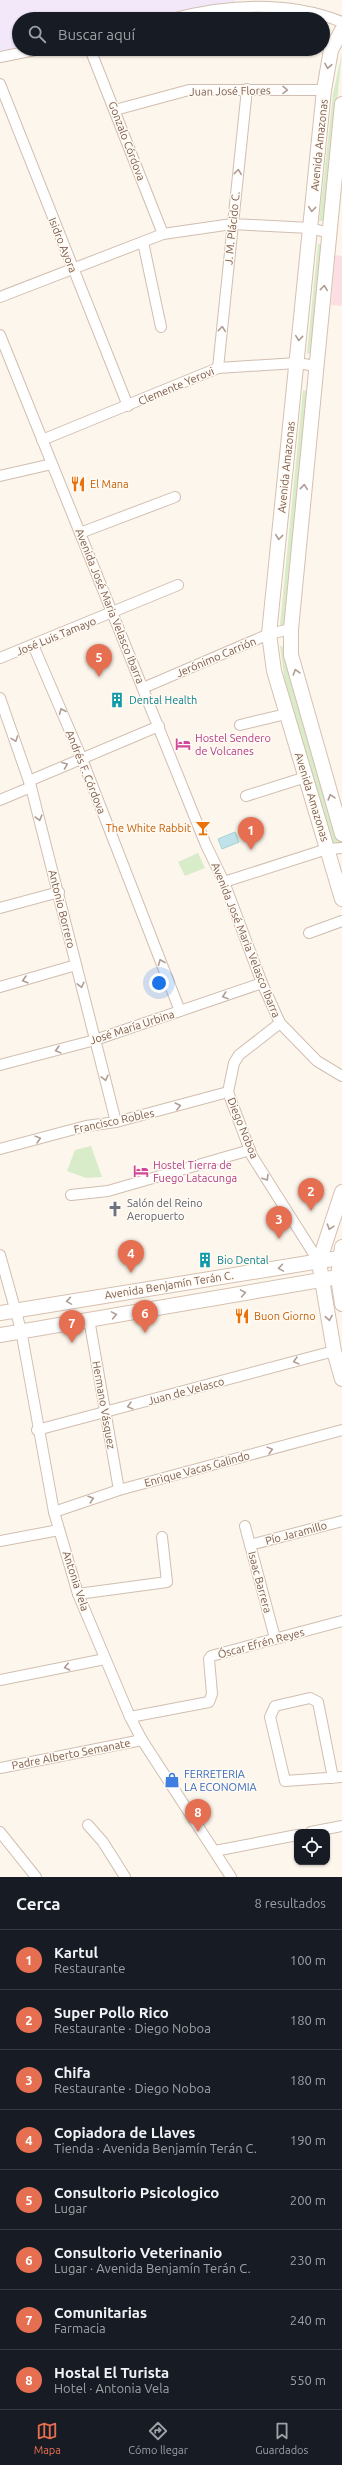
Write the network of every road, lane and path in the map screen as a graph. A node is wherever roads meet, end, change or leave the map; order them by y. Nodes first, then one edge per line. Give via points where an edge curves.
1 (201, 12) edge
2 (311, 12) edge
3 (330, 17) edge
4 (342, 22) edge
5 (342, 30) edge
6 (12, 55) edge
7 (93, 56) edge
8 (330, 56) edge
9 (330, 56) edge
10 (0, 57) edge
11 (0, 84) edge
12 (247, 89) junction
13 (324, 90) junction
14 (342, 104) edge
15 (115, 110) junction
16 (232, 224) junction
17 (310, 228) junction
18 (329, 233) junction
19 (163, 234) junction
20 (143, 242) junction
21 (72, 269) junction
22 (0, 297) edge
23 (161, 327) dead end
24 (0, 335) edge
25 (297, 363) junction
26 (316, 366) junction
27 (218, 368) junction
28 (128, 406) junction
29 (42, 440) junction
30 (52, 464) junction
31 (0, 476) edge
32 (175, 497) dead end
33 (80, 533) junction
34 (178, 586) dead end
35 (112, 614) junction
36 (291, 629) junction
37 (269, 634) junction
38 (33, 645) junction
39 (0, 658) edge
40 (143, 688) junction
41 (0, 701) edge
42 (286, 714) junction
43 (240, 725) dead end
44 (159, 726) junction
45 (82, 758) junction
46 (306, 777) junction
47 (30, 784) junction
48 (246, 796) dead end
49 (0, 800) edge
50 (342, 834) edge
51 (342, 848) edge
52 (327, 849) junction
53 (224, 882) junction
54 (59, 892) junction
55 (342, 899) edge
56 (0, 908) edge
57 (342, 922) edge
58 (309, 933) dead end
59 (76, 965) junction
60 (262, 983) junction
61 (0, 987) edge
62 (180, 1011) junction
63 (280, 1024) junction
64 (95, 1040) junction
65 (0, 1065) edge
66 (342, 1076) edge
67 (228, 1092) junction
68 (116, 1122) junction
69 (0, 1149) edge
70 (250, 1150) junction
71 (342, 1192) edge
72 (71, 1195) dead end
73 (340, 1252) edge
74 (0, 1255) edge
75 (320, 1262) junction
76 (338, 1277) junction
77 (322, 1280) junction
78 (342, 1304) edge
79 (14, 1310) junction
80 (0, 1313) edge
81 (89, 1319) junction
82 (21, 1330) junction
83 (0, 1335) edge
84 (334, 1351) junction
85 (342, 1379) edge
86 (104, 1413) junction
87 (37, 1430) junction
88 (342, 1430) edge
89 (119, 1490) junction
90 (54, 1512) junction
91 (342, 1521) edge
92 (245, 1526) dead end
93 (59, 1530) junction
94 (162, 1537) dead end
95 (0, 1541) edge
96 (250, 1544) junction
97 (78, 1594) junction
98 (342, 1621) edge
99 (275, 1638) junction
100 (105, 1659) junction
101 (0, 1680) edge
102 (130, 1717) junction
103 (142, 1740) junction
104 (0, 1768) edge
105 (337, 1778) edge
106 (88, 1825) dead end
107 (342, 1826) edge
108 (326, 1829) edge
109 (0, 1832) edge
110 (294, 1836) edge
111 (215, 1851) junction
112 (36, 1877) edge
113 (125, 1877) edge
114 (231, 1877) edge

1 - 2 street via 236,4 285,6
3 - 4 street
5 -> 8 main road, Avenida Amazonas
6 - 10 street
7 - 15 street, Gonzalo Córdova
9 -> 13 main road, Avenida Amazonas
11 - 21 street, Isidro Ayora
12 -> 13 street, Juan José Flores
12 - 15 street, Juan José Flores via 190,90
16 -> 12 street, J. M. Plácido C.
13 -> 17 main road, Avenida Amazonas
14 - 18 main road, Avenida Amazonas
15 - 19 street, Gonzalo Córdova
16 - 17 street
16 - 19 street
27 -> 16 street, J. M. Plácido C.
17 - 18 street
17 -> 25 main road, Avenida Amazonas
26 -> 18 main road, Avenida Amazonas
19 - 20 street
20 - 21 street
20 - 23 street
21 - 22 street
21 - 28 street, Isidro Ayora
24 - 29 street, Avenida José Maria Velasco Ibarra
25 - 26 street, Clemente Yerovi
25 - 27 street, Clemente Yerovi
25 -> 37 main road, Avenida Amazonas
36 -> 26 main road, Avenida Amazonas
27 - 28 street, Clemente Yerovi
28 - 29 street, Clemente Yerovi
29 - 30 street, Avenida José Maria Velasco Ibarra
30 - 31 street
30 - 33 street, Avenida José Maria Velasco Ibarra
32 - 33 street
33 - 35 street, Avenida José Maria Velasco Ibarra
34 - 35 street, José Luis Tamayo
35 - 38 street, José Luis Tamayo
35 - 40 street, Avenida José Maria Velasco Ibarra
36 - 37 street, Jerónimo Carrión
50 -> 36 main road, Avenida Amazonas via 291,655
37 - 40 street, Jerónimo Carrión
37 - 42 main road, Avenida Amazonas via 274,671
38 - 39 street, José Luis Tamayo
45 -> 38 street, Andrés F. Córdova
40 - 44 street, Avenida José Maria Velasco Ibarra
41 -> 47 street, Antonio Borrero
42 - 43 street
42 - 46 main road, Avenida Amazonas
44 - 45 street
44 - 53 street, Avenida José Maria Velasco Ibarra via 206,845
47 -> 45 street
62 -> 45 street, Andrés F. Córdova
46 - 48 street
46 - 52 main road, Avenida Amazonas
47 - 49 street
47 -> 54 street, Antonio Borrero
51 - 52 street
52 - 53 street
52 - 55 main road, Avenida Amazonas
53 - 60 street, Avenida José Maria Velasco Ibarra
54 - 56 street
54 - 59 street, Antonio Borrero
57 - 58 street
59 -> 61 street
59 -> 64 street, Antonio Borrero
60 -> 62 street, José María Urbina
60 - 63 street, Avenida José Maria Velasco Ibarra
62 - 64 street, José María Urbina
63 - 66 street, Avenida José Maria Velasco Ibarra via 317,1061
63 - 67 street, Diego Noboa via 239,1055 234,1063
64 -> 65 street, José María Urbina
64 -> 68 street, Antonio Borrero
68 -> 67 street, Francisco Robles
67 - 70 street, Diego Noboa
69 -> 68 street, Francisco Robles via 86,1126
70 - 72 street via 108,1191
70 -> 75 street, Diego Noboa
71 -> 75 main road
73 - 75 main road, Avenida Benjamín Terán C.
73 - 76 main road
74 - 79 street, Antonia Vela
75 - 77 main road
75 -> 79 main road, Avenida Benjamín Terán C.
76 - 77 main road, Avenida Benjamín Terán C.
76 - 78 main road
81 -> 77 main road, Avenida Benjamín Terán C.
77 -> 84 main road
79 - 80 main road, Avenida Benjamín Terán C.
79 - 82 street, Antonia Vela
81 - 82 main road, Avenida Benjamín Terán C.
81 - 86 street, Hermano Vásquez
82 - 83 main road, Avenida Benjamín Terán C.
82 - 87 street, Antonia Vela
84 - 85 main road
84 -> 86 street, Juan de Velasco
86 - 87 street, Juan de Velasco
86 - 89 street, Hermano Vásquez
87 - 90 street, Antonia Vela
89 -> 88 street, Enrique Vacas Galindo
90 -> 89 street, Enrique Vacas Galindo
90 - 93 street, Antonia Vela
91 - 96 street, Pío Jaramillo
92 - 96 street, Isaac Barrera
93 - 95 street
93 - 97 street, Antonia Vela
94 - 97 street via 167,1582
96 - 99 street, Isaac Barrera
97 - 100 street, Antonia Vela
98 - 99 street, Óscar Efrén Reyes
99 - 102 street, Óscar Efrén Reyes via 210,1657 212,1694 208,1702
100 -> 101 street
100 - 102 street, Antonia Vela
102 - 103 street, Antonia Vela
103 - 104 street, Padre Alberto Semanate
103 - 111 street, Antonia Vela
105 - 105 street via 284,1780 270,1717 275,1706 310,1698 318,1702
106 - 113 street via 103,1842
107 - 108 street
109 - 112 street
110 - 111 street
111 - 114 street, Antonia Vela

